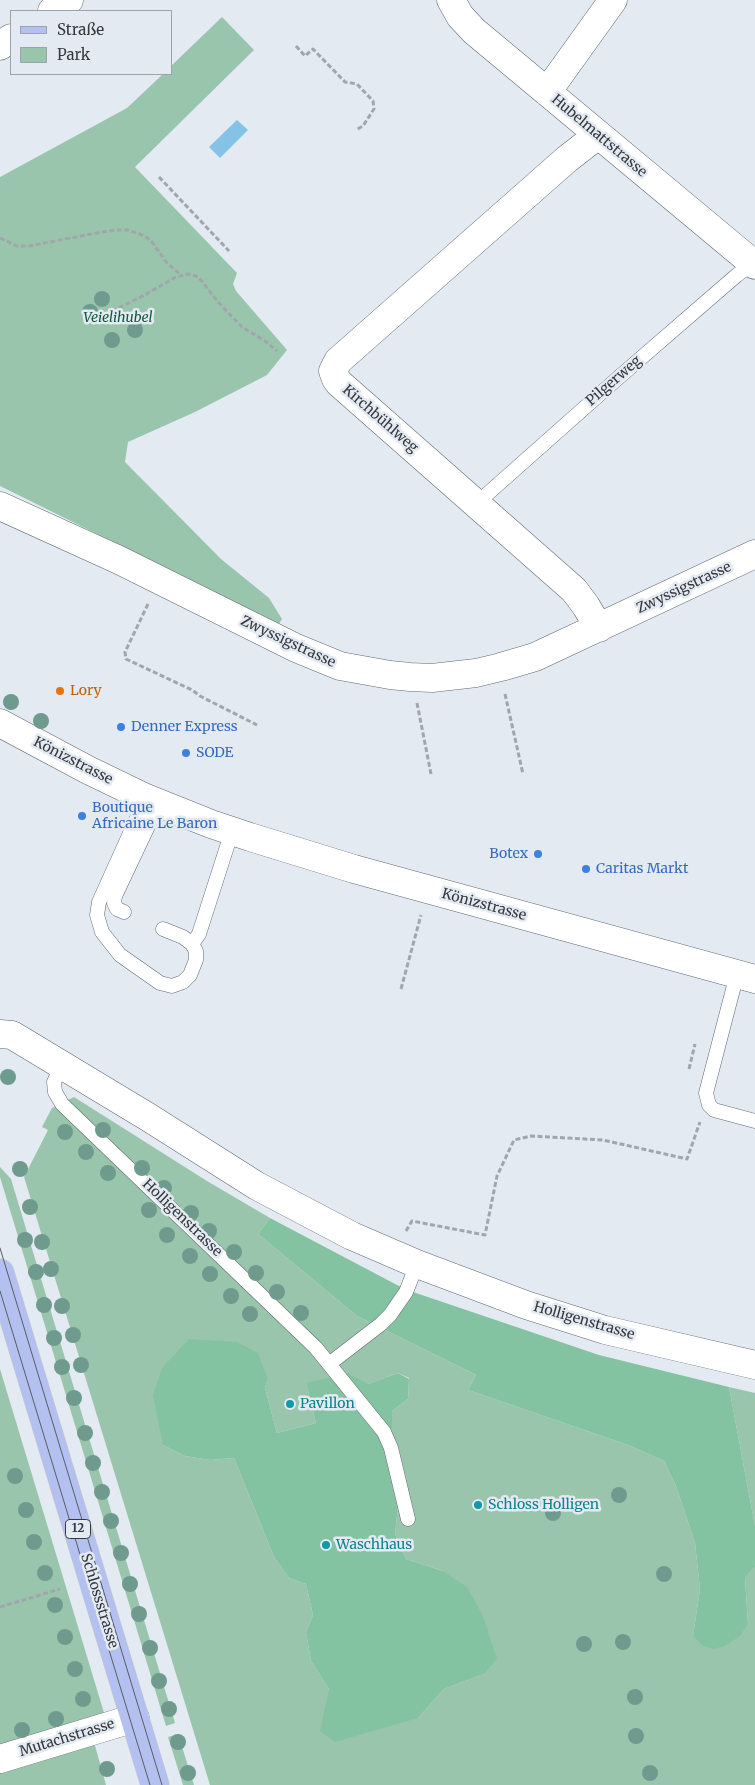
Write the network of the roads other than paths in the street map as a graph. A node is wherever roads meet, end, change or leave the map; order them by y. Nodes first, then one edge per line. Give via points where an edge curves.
1 (69, 0) edge
2 (452, 0) edge
3 (613, 0) edge
4 (54, 10) edge
5 (547, 92) junction
6 (598, 135) junction
7 (754, 263) edge
8 (476, 504) junction
9 (0, 506) edge
10 (755, 554) edge
11 (599, 628) junction
12 (0, 723) edge
13 (153, 800) junction
14 (232, 831) junction
15 (124, 912) dead end
16 (163, 930) dead end
17 (192, 944) junction
18 (746, 977) edge
19 (0, 1034) edge
20 (62, 1065) junction
21 (755, 1121) edge
22 (405, 1259) junction
23 (0, 1273) edge
24 (330, 1364) junction
25 (755, 1365) edge
26 (408, 1519) dead end
27 (135, 1718) junction
28 (0, 1758) edge
29 (155, 1785) edge

1 - 4 street
2 - 5 street, Hubelmattstrasse via 466,24
3 - 5 street
5 - 6 street, Hubelmattstrasse
6 - 7 street, Hubelmattstrasse
6 - 8 street, Kirchbühlweg via 334,367 339,383
7 - 8 lane, Pilgerweg
8 - 11 street, Kirchbühlweg via 574,590
9 - 11 street, Zwyssigstrasse via 340,666 390,676 455,676 500,668 535,657
10 - 11 street, Zwyssigstrasse
12 - 13 street, Könizstrasse
13 - 14 street, Könizstrasse
13 - 15 lane via 115,896 114,903
13 - 17 lane via 99,902 97,915 102,932 120,955 160,983 172,986 190,975 196,960
14 - 17 lane via 199,934
14 - 18 street, Könizstrasse via 354,869
16 - 17 lane
18 - 21 lane, Könizstrasse via 706,1087 707,1100 714,1110
19 - 20 street, Holligenstrasse via 12,1035
20 - 22 street, Holligenstrasse via 256,1186 352,1236
20 - 24 lane, Holligenstrasse via 54,1082 62,1104 290,1321
22 - 24 lane via 406,1292 390,1315
22 - 25 street, Holligenstrasse via 526,1305 605,1330
23 - 27 main road, Schlossstrasse / 12
24 - 26 lane, Holligenstrasse via 384,1432
27 - 28 street, Mutachstrasse
27 - 29 main road, Schlossstrasse / 12

